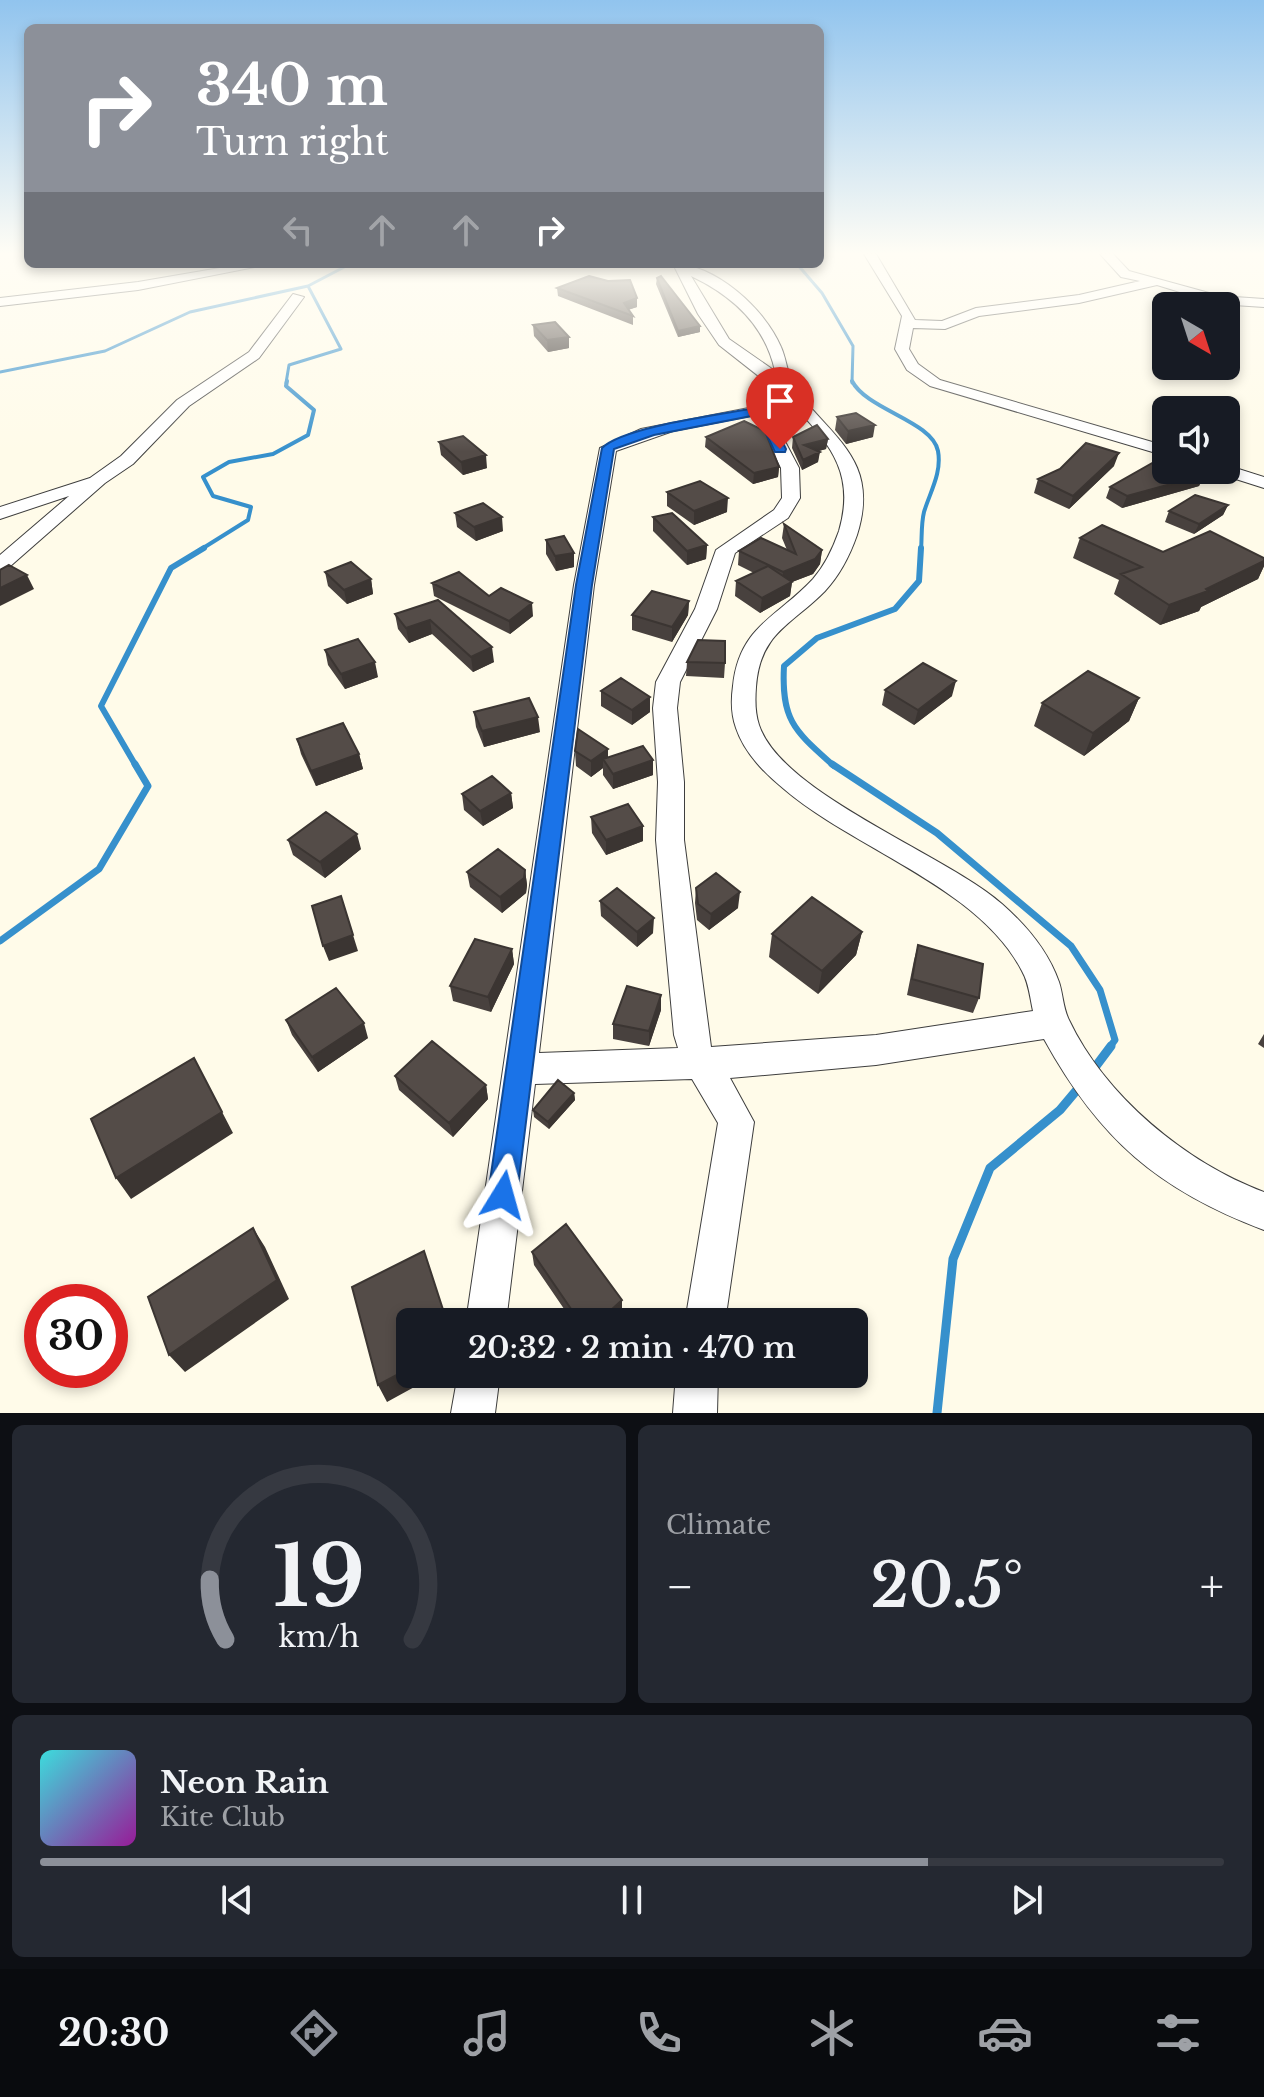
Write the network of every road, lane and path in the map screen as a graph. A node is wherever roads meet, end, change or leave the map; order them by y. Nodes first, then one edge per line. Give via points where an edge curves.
1 (281, 320) edge
2 (709, 320) edge
3 (760, 320) edge
4 (906, 320) edge
5 (958, 320) edge
6 (906, 328) junction
7 (792, 395) junction
8 (761, 411) junction
9 (1152, 447) edge
10 (1240, 475) edge
11 (99, 479) junction
12 (1264, 483) edge
13 (0, 513) edge
14 (0, 565) edge
15 (1053, 1023) junction
16 (698, 1063) junction
17 (520, 1069) junction
18 (1264, 1211) edge
19 (488, 1308) edge
20 (707, 1308) edge
21 (477, 1388) edge
22 (696, 1388) edge
23 (473, 1413) edge
24 (695, 1413) edge

1 - 11 street via 254,355 183,403 139,450
2 - 7 street via 723,340
3 - 7 street
4 - 6 street
5 - 6 street
6 - 9 street via 905,358 935,383
7 - 8 street
7 - 15 street via 837,445 853,475 854,499 834,565 818,586 766,629 751,651 742,701 749,732 770,762 815,804 930,870 1016,937 1041,975
8 - 16 street via 790,468 791,498 781,514 726,550 706,609 668,682 665,708 670,840 690,1035
8 - 17 street via 637,436 608,448 584,585
10 - 12 street
11 - 13 street
11 - 14 street
15 - 16 street via 876,1050
15 - 18 street via 1088,1077 1148,1144 1186,1175
16 - 17 street
16 - 20 street via 736,1122
17 - 19 street
21 - 23 street
22 - 24 street

